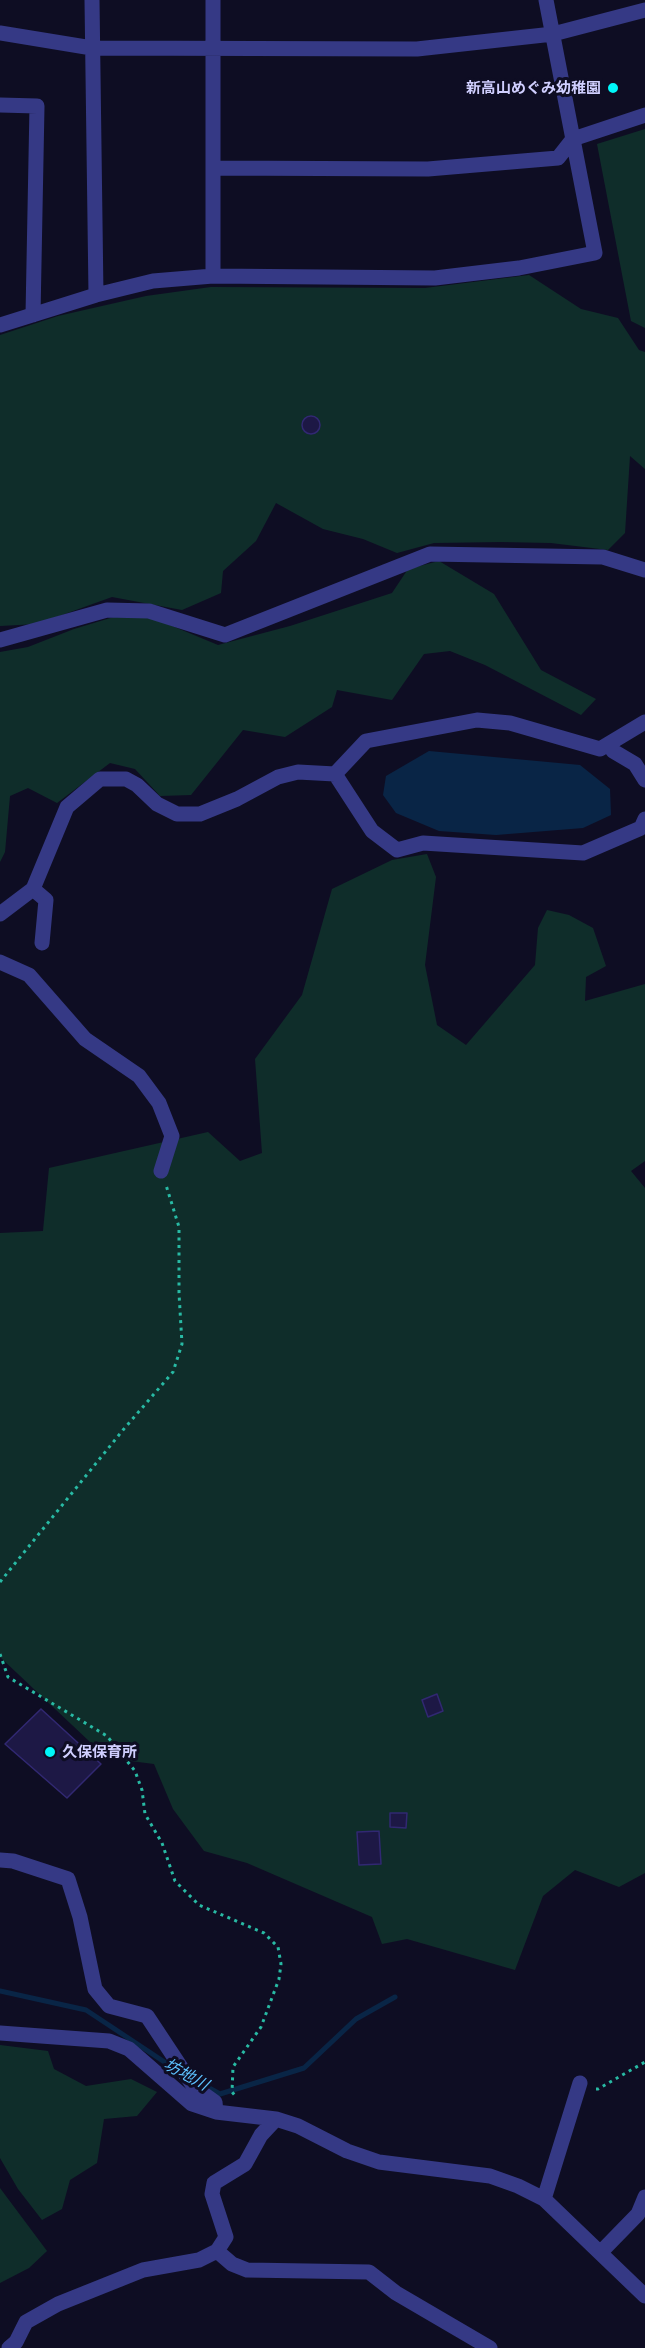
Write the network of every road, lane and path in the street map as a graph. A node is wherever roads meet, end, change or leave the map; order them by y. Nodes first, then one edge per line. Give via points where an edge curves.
1 (92, 0) edge
2 (213, 0) edge
3 (546, 0) edge
4 (645, 10) edge
5 (0, 33) edge
6 (553, 34) junction
7 (92, 48) junction
8 (213, 48) junction
9 (0, 105) edge
10 (645, 115) edge
11 (573, 139) junction
12 (213, 168) junction
13 (213, 276) junction
14 (96, 295) junction
15 (33, 315) junction
16 (0, 325) edge
17 (645, 570) edge
18 (0, 640) edge
19 (645, 722) edge
20 (608, 744) junction
21 (334, 774) junction
22 (645, 780) edge
23 (644, 825) edge
24 (33, 889) junction
25 (0, 915) edge
26 (42, 943) dead end
27 (0, 962) edge
28 (161, 1171) joint
29 (0, 1582) edge
30 (0, 1654) edge
31 (0, 1860) edge
32 (0, 2033) edge
33 (645, 2062) edge
34 (580, 2083) joint
35 (216, 2112) junction
36 (247, 2115) junction
37 (276, 2119) junction
38 (645, 2197) edge
39 (544, 2199) junction
40 (217, 2251) junction
41 (600, 2253) junction
42 (645, 2296) edge
43 (9, 2348) edge
44 (490, 2348) edge

1 - 7 street
2 - 8 street
3 - 6 street
4 - 6 street
5 - 7 street
6 - 8 street via 417,49
6 - 11 street
7 - 8 street
7 - 14 street
8 - 12 street
9 - 15 street via 37,106
10 - 11 street
11 - 12 street via 558,158 428,169
11 - 13 street via 595,253 519,268 435,278
12 - 13 street
13 - 14 street via 153,281
14 - 15 street
15 - 16 street
17 - 18 street via 603,557 430,554 225,635 149,611 107,610
19 - 20 street
20 - 21 street via 600,749 510,723 477,720 366,741
20 - 22 street via 635,764
21 - 23 street via 372,831 397,850 423,843 583,854
21 - 24 street via 298,772 278,777 200,814 177,814 157,804 126,779 100,779 67,807
24 - 25 street
24 - 26 street via 46,900
27 - 28 street via 29,975 85,1039 139,1076 159,1103 171,1136
28 - 29 path via 179,1227 182,1344 173,1372
30 - 36 path via 8,1677 107,1736 135,1771 145,1814 162,1843 175,1881 199,1905 264,1934 278,1947 279,1979 265,2018 233,2067 232,2092
31 - 35 street via 68,1879 95,1989 110,2007 147,2016 194,2087 215,2102
32 - 35 street via 109,2041 129,2049 192,2104
33 - 34 path via 598,2089
34 - 39 street
35 - 36 street
36 - 37 street
37 - 39 street via 379,2162 490,2176
37 - 40 street via 261,2135 245,2164 214,2182 212,2194 225,2237
38 - 41 street via 639,2214
39 - 41 street
40 - 43 street via 199,2260 143,2270 58,2304 26,2322
40 - 44 street via 247,2270 369,2272 396,2293
41 - 42 street

